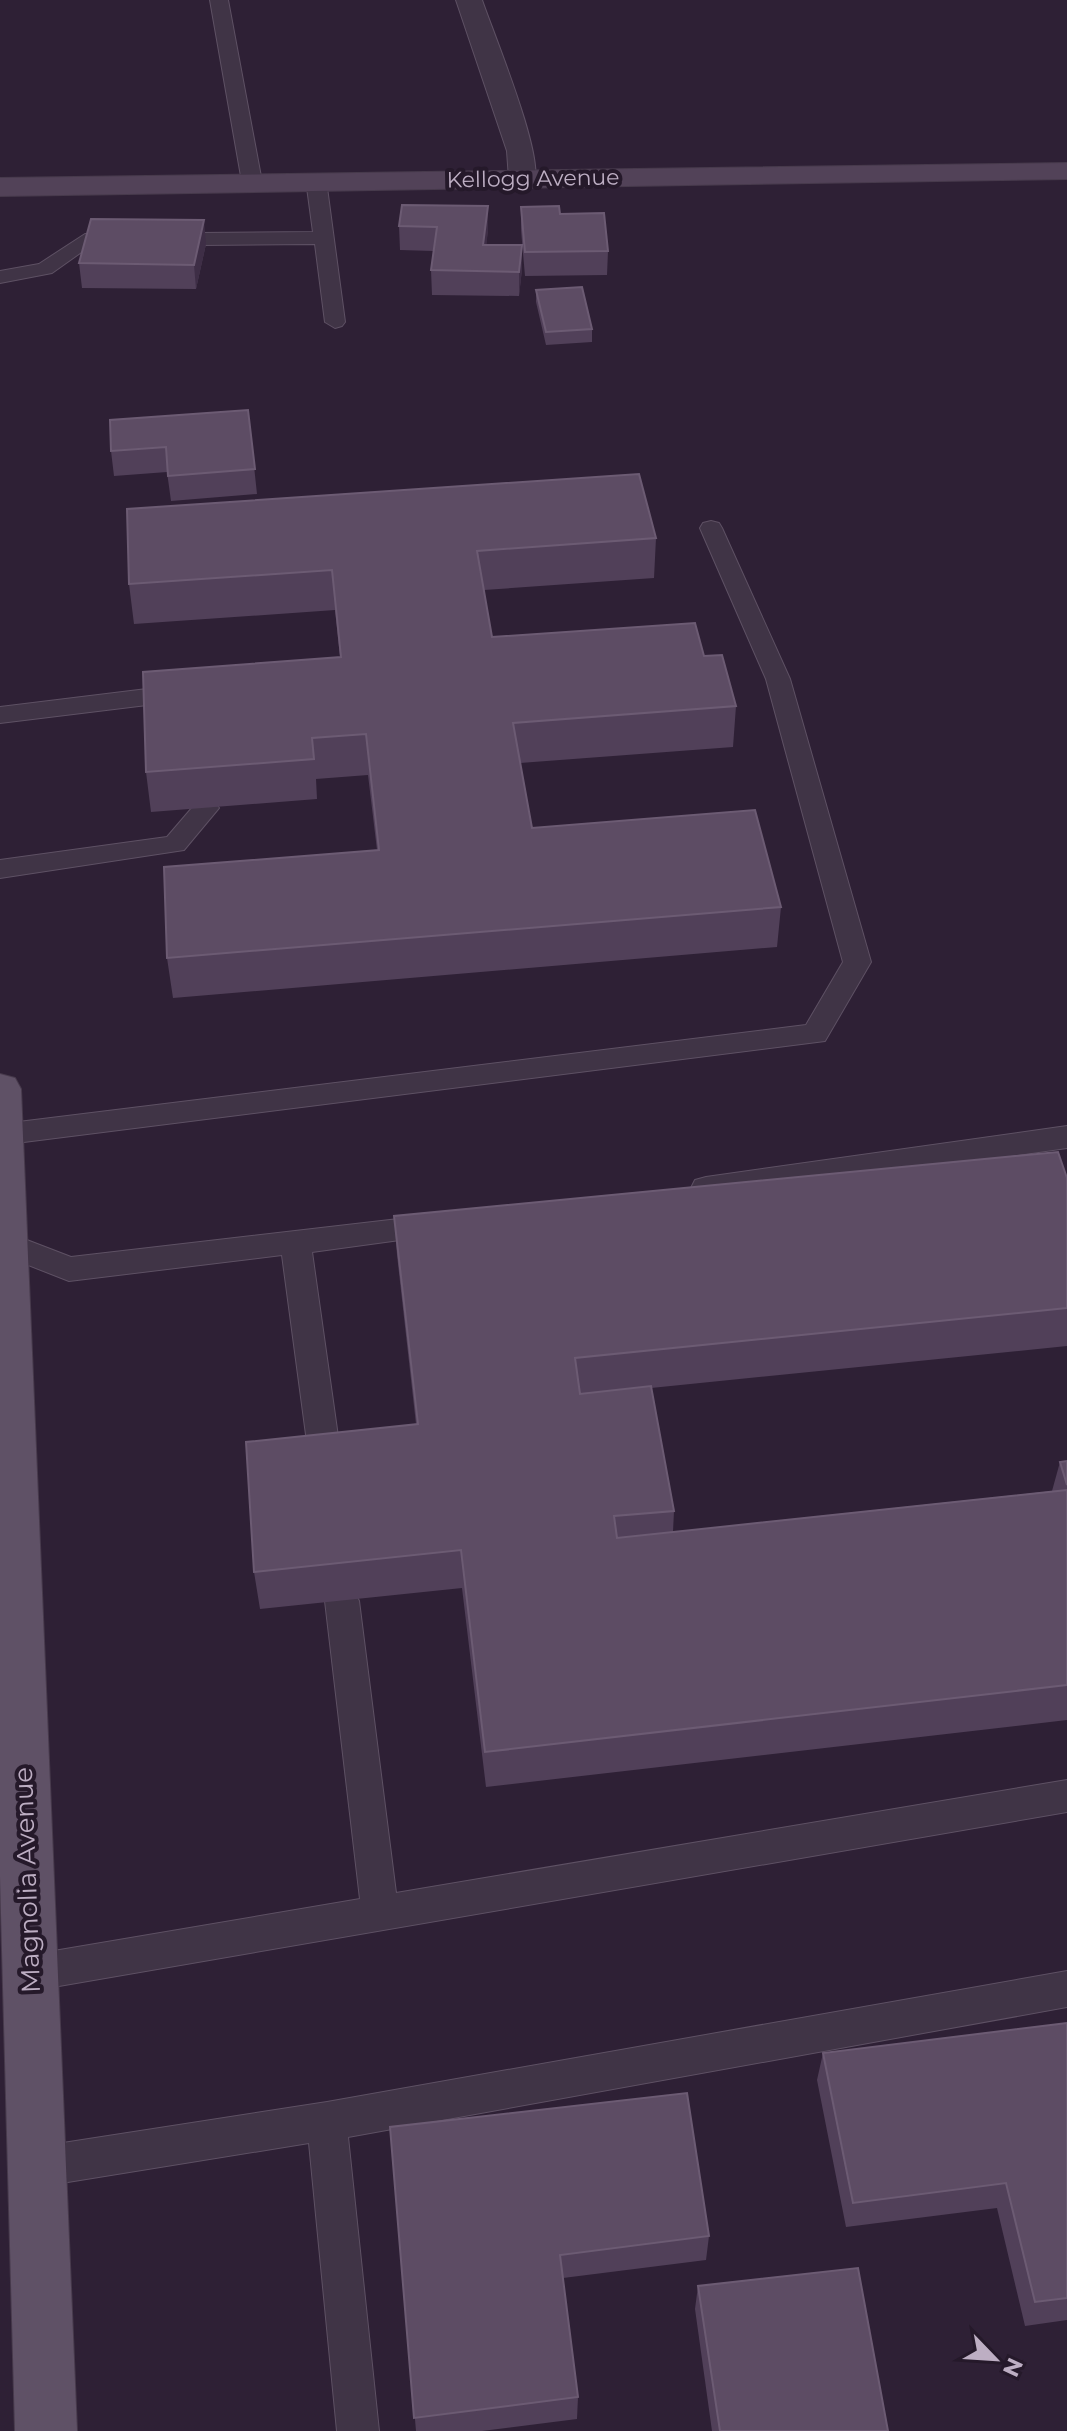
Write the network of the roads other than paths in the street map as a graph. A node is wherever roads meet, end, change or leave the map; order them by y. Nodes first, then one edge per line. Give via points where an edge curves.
1 (219, 0) edge
2 (469, 0) edge
3 (1067, 171) edge
4 (523, 179) junction
5 (316, 180) junction
6 (252, 182) junction
7 (0, 187) edge
8 (324, 238) junction
9 (0, 277) edge
10 (335, 322) dead end
11 (711, 528) dead end
12 (197, 708) edge
13 (0, 715) edge
14 (206, 808) edge
15 (0, 869) edge
16 (0, 1089) edge
17 (2, 1135) edge
18 (1067, 1137) edge
19 (675, 1192) edge
20 (455, 1223) edge
21 (3, 1244) edge
22 (296, 1244) junction
23 (327, 1472) edge
24 (342, 1601) edge
25 (1067, 1796) edge
26 (380, 1912) junction
27 (30, 1973) junction
28 (1067, 1989) edge
29 (327, 2121) junction
30 (37, 2167) junction
31 (46, 2431) edge
32 (358, 2431) edge

1 - 6 lane
2 - 4 street via 521,151
3 - 4 street, Kellogg Avenue
4 - 5 street, Kellogg Avenue
5 - 6 street, Kellogg Avenue
5 - 8 lane
6 - 7 street, Kellogg Avenue
8 - 9 lane via 85,240 45,269
8 - 10 lane
11 - 17 lane via 778,679 857,962 815,1034
12 - 13 lane via 147,697
14 - 15 lane via 175,844
16 - 17 main road, Magnolia Avenue
17 - 21 main road, Magnolia Avenue
18 - 19 lane
20 - 22 lane
21 - 22 lane via 69,1269
21 - 27 main road, Magnolia Avenue
22 - 23 lane
24 - 26 lane
25 - 26 lane
26 - 27 lane
27 - 30 main road, Magnolia Avenue
28 - 29 lane
29 - 30 lane
29 - 32 lane
30 - 31 main road, Magnolia Avenue

